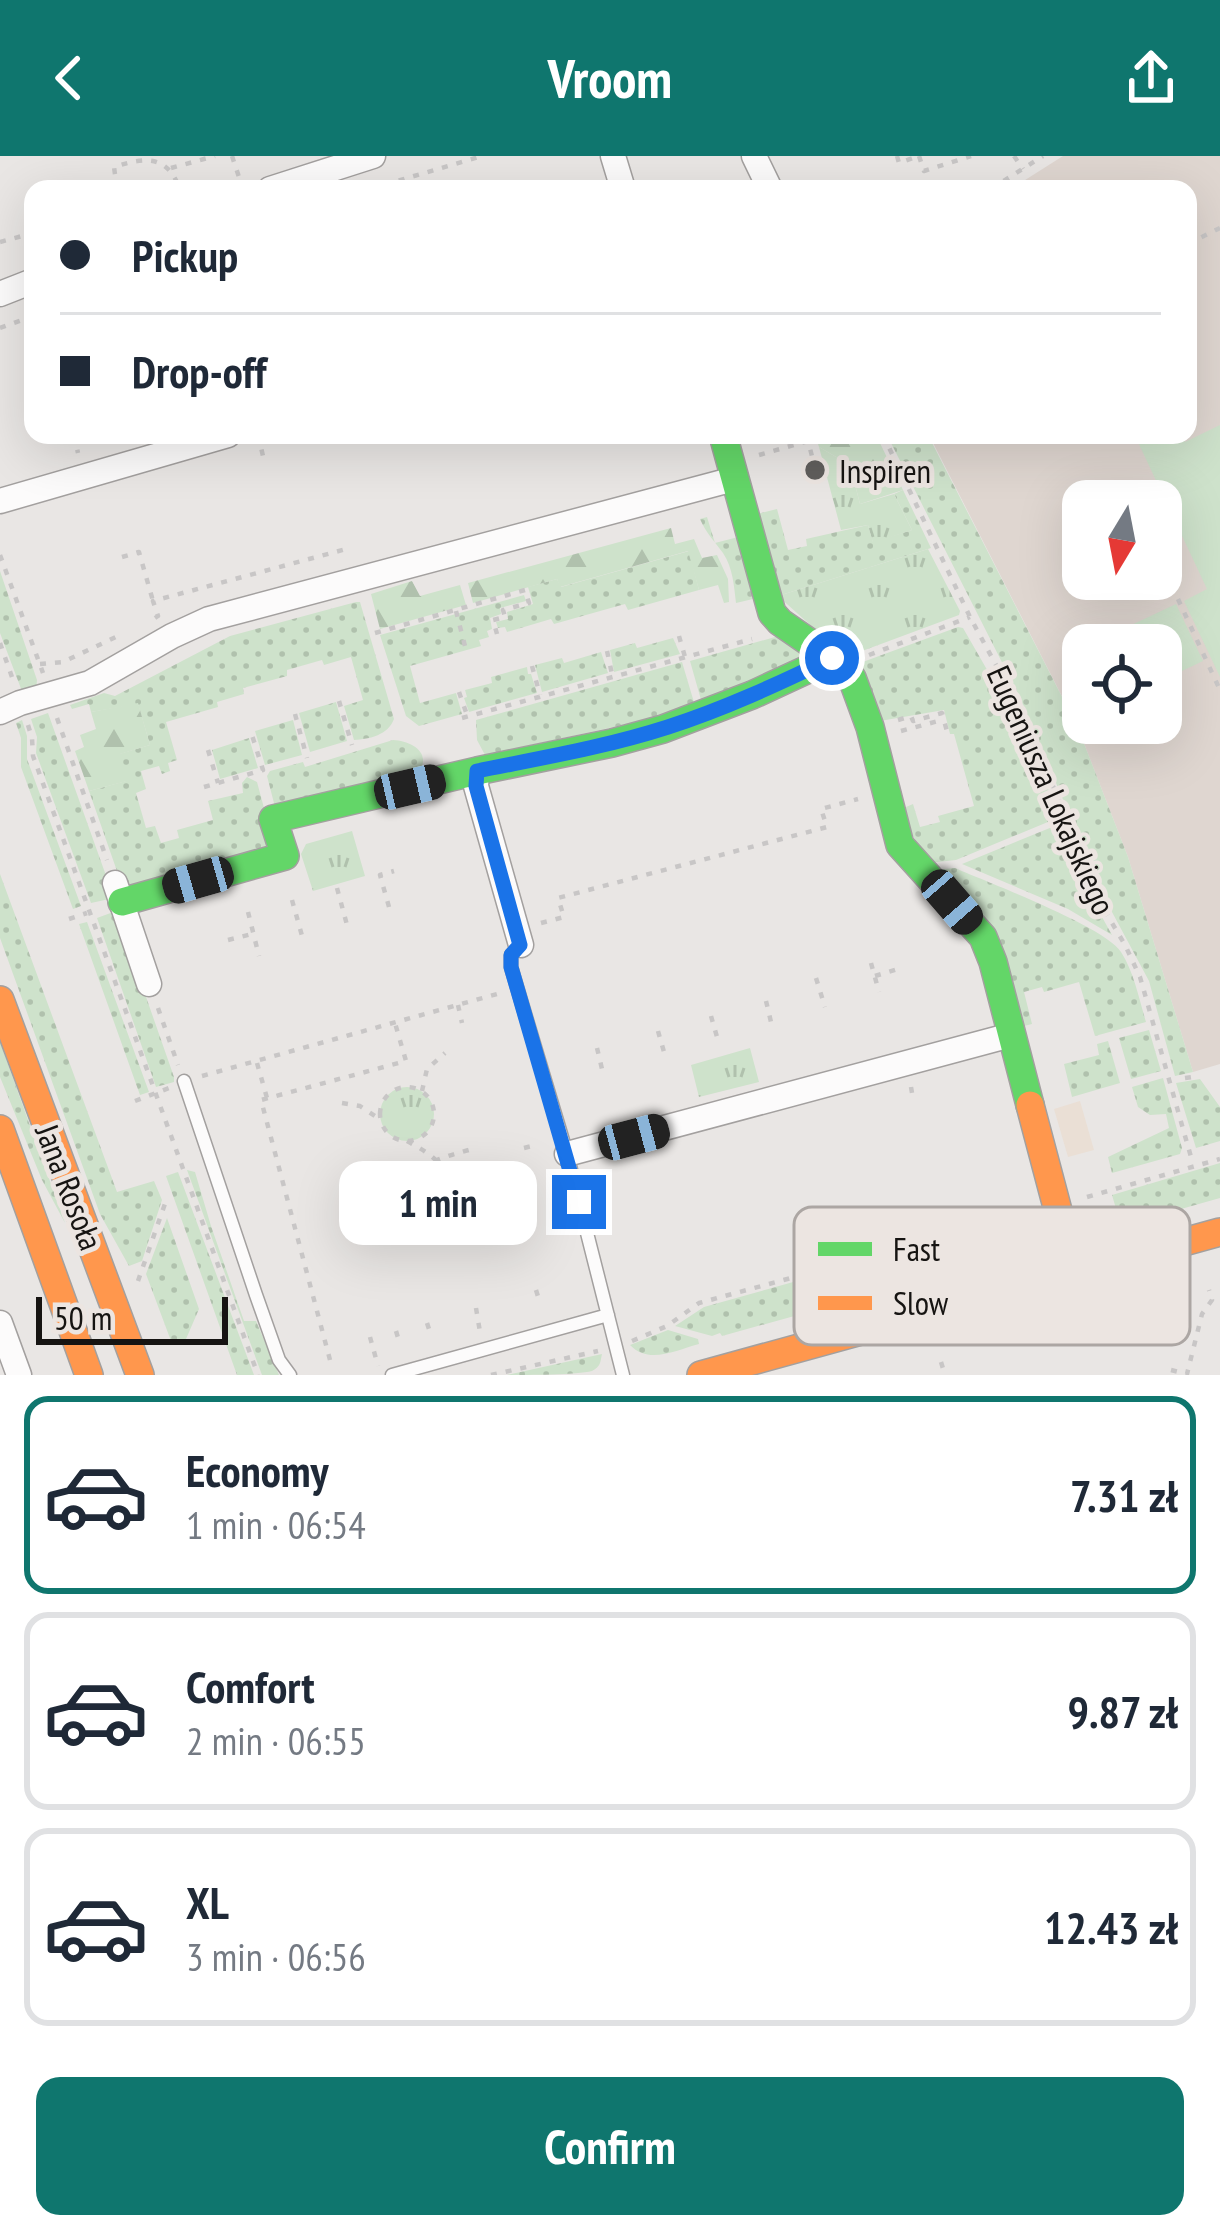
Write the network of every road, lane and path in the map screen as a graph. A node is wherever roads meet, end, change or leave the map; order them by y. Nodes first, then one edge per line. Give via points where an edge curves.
1 (215, 156) edge
2 (373, 156) edge
3 (482, 156) edge
4 (897, 156) edge
5 (919, 156) edge
6 (971, 156) edge
7 (1014, 156) edge
8 (1043, 156) edge
9 (137, 157) edge
10 (171, 168) junction
11 (1023, 169) junction
12 (116, 180) edge
13 (177, 180) edge
14 (298, 180) edge
15 (401, 180) edge
16 (1005, 180) edge
17 (197, 444) edge
18 (260, 444) edge
19 (725, 444) edge
20 (797, 444) edge
21 (809, 444) edge
22 (887, 444) edge
23 (765, 453) dead end
24 (263, 456) dead end
25 (813, 460) dead end
26 (734, 479) junction
27 (0, 501) edge
28 (122, 557) dead end
29 (1178, 600) edge
30 (153, 601) dead end
31 (456, 610) junction
32 (970, 616) junction
33 (789, 629) junction
34 (376, 634) dead end
35 (497, 634) dead end
36 (680, 636) dead end
37 (0, 643) edge
38 (466, 650) dead end
39 (607, 651) dead end
40 (685, 657) junction
41 (836, 662) junction
42 (532, 665) dead end
43 (612, 677) junction
44 (1220, 690) edge
45 (459, 692) dead end
46 (541, 697) junction
47 (339, 701) dead end
48 (10, 707) edge
49 (295, 714) dead end
50 (929, 717) dead end
51 (944, 719) junction
52 (913, 721) dead end
53 (898, 725) dead end
54 (251, 732) dead end
55 (948, 735) dead end
56 (885, 736) dead end
57 (352, 745) dead end
58 (208, 750) dead end
59 (307, 758) dead end
60 (477, 771) junction
61 (218, 783) junction
62 (204, 788) dead end
63 (887, 791) junction
64 (394, 871) dead end
65 (337, 888) dead end
66 (118, 892) joint
67 (292, 900) dead end
68 (389, 908) dead end
69 (248, 912) dead end
70 (347, 925) dead end
71 (253, 933) junction
72 (518, 938) junction
73 (228, 940) dead end
74 (304, 944) dead end
75 (259, 956) dead end
76 (871, 963) dead end
77 (898, 969) dead end
78 (875, 976) junction
79 (816, 978) dead end
80 (149, 984) joint
81 (518, 988) junction
82 (879, 992) dead end
83 (0, 1000) edge
84 (766, 1001) dead end
85 (458, 1005) junction
86 (825, 1007) dead end
87 (711, 1016) dead end
88 (395, 1022) junction
89 (772, 1022) dead end
90 (462, 1023) dead end
91 (658, 1031) dead end
92 (1011, 1035) junction
93 (717, 1037) dead end
94 (597, 1048) dead end
95 (664, 1052) dead end
96 (445, 1053) dead end
97 (256, 1061) junction
98 (602, 1070) dead end
99 (1199, 1076) dead end
100 (1185, 1078) dead end
101 (184, 1082) junction
102 (911, 1089) dead end
103 (422, 1091) junction
104 (155, 1094) junction
105 (267, 1098) junction
106 (914, 1099) dead end
107 (135, 1101) dead end
108 (342, 1103) dead end
109 (381, 1120) junction
110 (0, 1129) edge
111 (407, 1141) junction
112 (536, 1145) dead end
113 (524, 1148) dead end
114 (472, 1149) dead end
115 (286, 1150) dead end
116 (275, 1152) junction
117 (567, 1154) junction
118 (1191, 1157) dead end
119 (437, 1159) junction
120 (1220, 1159) edge
121 (167, 1198) dead end
122 (1058, 1206) junction
123 (1054, 1207) edge
124 (1220, 1232) edge
125 (1190, 1240) edge
126 (794, 1277) edge
127 (138, 1279) dead end
128 (1209, 1289) dead end
129 (536, 1290) dead end
130 (540, 1303) dead end
131 (608, 1316) junction
132 (0, 1323) edge
133 (428, 1323) dead end
134 (396, 1331) dead end
135 (430, 1332) dead end
136 (370, 1337) dead end
137 (399, 1341) dead end
138 (626, 1342) dead end
139 (833, 1345) edge
140 (601, 1351) dead end
141 (330, 1360) dead end
142 (941, 1362) dead end
143 (761, 1367) edge
144 (1171, 1370) dead end
145 (19, 1375) edge
146 (89, 1375) edge
147 (140, 1375) edge
148 (258, 1375) edge
149 (290, 1375) edge
150 (380, 1375) edge
151 (392, 1375) edge
152 (491, 1375) edge
153 (623, 1375) edge
154 (701, 1375) edge
155 (945, 1375) edge
156 (1188, 1375) edge

1 - 10 path
2 - 14 street
3 - 15 path
4 - 5 path via 899,163
5 - 6 path via 924,171
7 - 11 path
8 - 11 path
9 - 10 path via 154,156
9 - 12 path via 115,166
10 - 13 path
11 - 16 path
17 - 27 street
18 - 24 path
19 - 26 street
20 - 23 path
21 - 25 path
22 - 32 path, Eugeniusza Lokajskiego
26 - 33 street via 772,613
26 - 48 street via 209,619 90,683
28 - 30 path via 140,552
29 - 44 path
31 - 34 path
31 - 35 path via 526,590 529,603 493,620
31 - 38 path
32 - 41 path
32 - 118 path, Eugeniusza Lokajskiego via 1140,977
33 - 40 path
33 - 41 street
36 - 40 path
37 - 48 path
39 - 43 path
40 - 43 path
41 - 60 street via 663,729
41 - 63 street via 858,688
42 - 46 path
43 - 46 path
45 - 46 path via 465,718
47 - 57 path
48 - 104 path via 32,739
49 - 59 path
50 - 51 path
51 - 55 path
51 - 56 path
52 - 53 path
54 - 61 path via 262,770
58 - 61 path
60 - 66 street via 274,819 285,856
60 - 72 street
61 - 62 path
63 - 72 path via 821,809 827,827 558,898 564,917
63 - 92 street via 895,847 983,937
64 - 68 path via 380,875
65 - 70 path
66 - 80 street
67 - 74 path
69 - 71 path
71 - 73 path
71 - 75 path
72 - 81 lane via 511,955
76 - 78 path
77 - 78 path
78 - 82 path
79 - 86 path
80 - 101 path
81 - 85 path
81 - 117 lane
83 - 147 street, Jana Rosoła
84 - 89 path
85 - 88 path
85 - 90 path
87 - 93 path
88 - 97 path
88 - 105 path via 406,1060
91 - 95 path
92 - 117 street
92 - 122 street
94 - 98 path
96 - 103 path via 427,1069
97 - 101 path
97 - 105 path
99 - 100 path
101 - 104 path
101 - 149 lane
102 - 106 path
103 - 109 path via 394,1090
103 - 111 path via 434,1121 424,1136
104 - 107 path
104 - 148 path
105 - 116 path via 260,1100
108 - 109 path
109 - 111 path
110 - 146 street, Jana Rosoła
111 - 119 path
112 - 113 path
114 - 119 path
115 - 116 path
116 - 141 path
117 - 131 lane
119 - 119 path via 452,1188 446,1220 422,1240 401,1239 388,1207 405,1180
120 - 122 path
121 - 127 path
122 - 123 path
124 - 125 street
126 - 138 path via 699,1303
128 - 156 path
129 - 130 path
131 - 151 lane
131 - 153 lane
132 - 145 street
133 - 135 path
134 - 137 path
136 - 150 path
139 - 143 street
140 - 152 path
142 - 155 path
143 - 154 street
144 - 156 path

